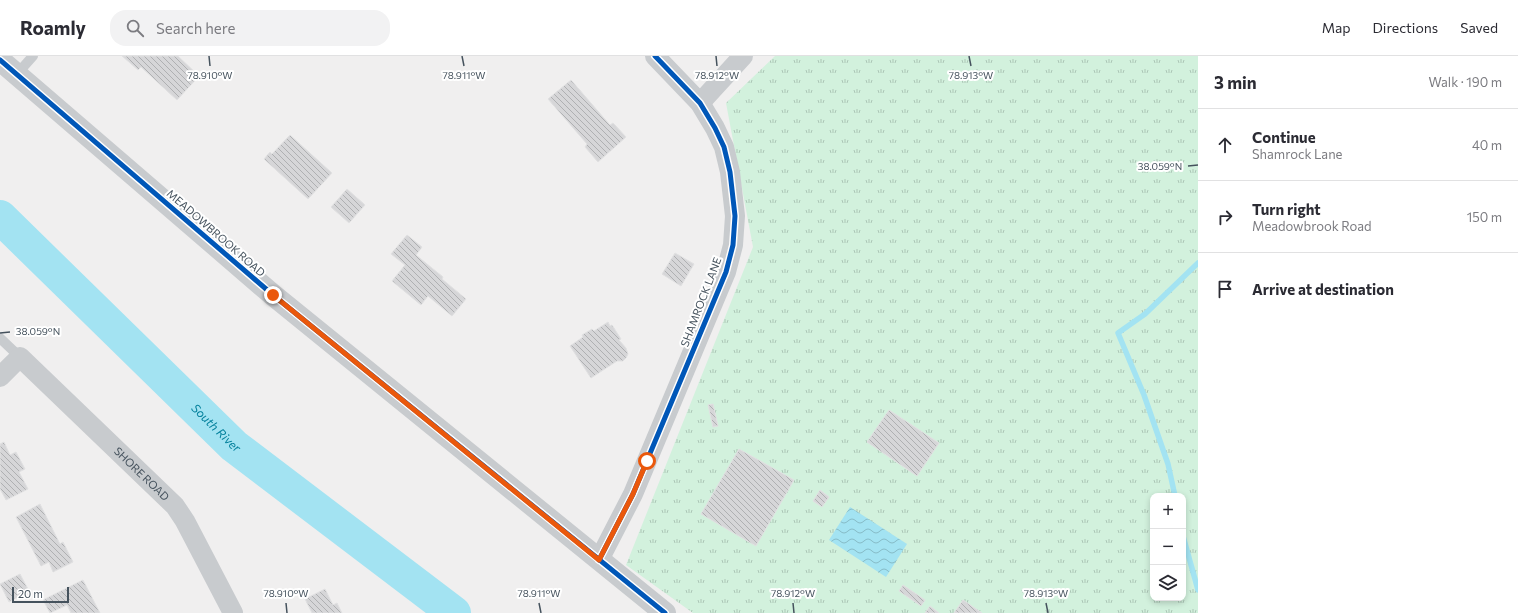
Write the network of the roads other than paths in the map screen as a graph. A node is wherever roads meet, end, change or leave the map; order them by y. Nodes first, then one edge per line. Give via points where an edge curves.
1 (34, 56) edge
2 (655, 56) edge
3 (743, 56) edge
4 (0, 60) edge
5 (17, 74) junction
6 (700, 103) junction
7 (0, 338) edge
8 (20, 357) junction
9 (0, 377) edge
10 (599, 560) junction
11 (233, 613) edge
12 (665, 613) edge

1 - 5 lane
2 - 6 street, SHAMROCK LANE
3 - 6 street
4 - 5 street, MEADOWBROOK ROAD
5 - 10 street, MEADOWBROOK ROAD via 273,295
6 - 10 street, SHAMROCK LANE via 716,128 730,172 735,216 733,245 726,272 633,494
7 - 8 lane
8 - 9 street
8 - 11 street, SHORE ROAD via 175,506
10 - 12 street, MEADOWBROOK ROAD

